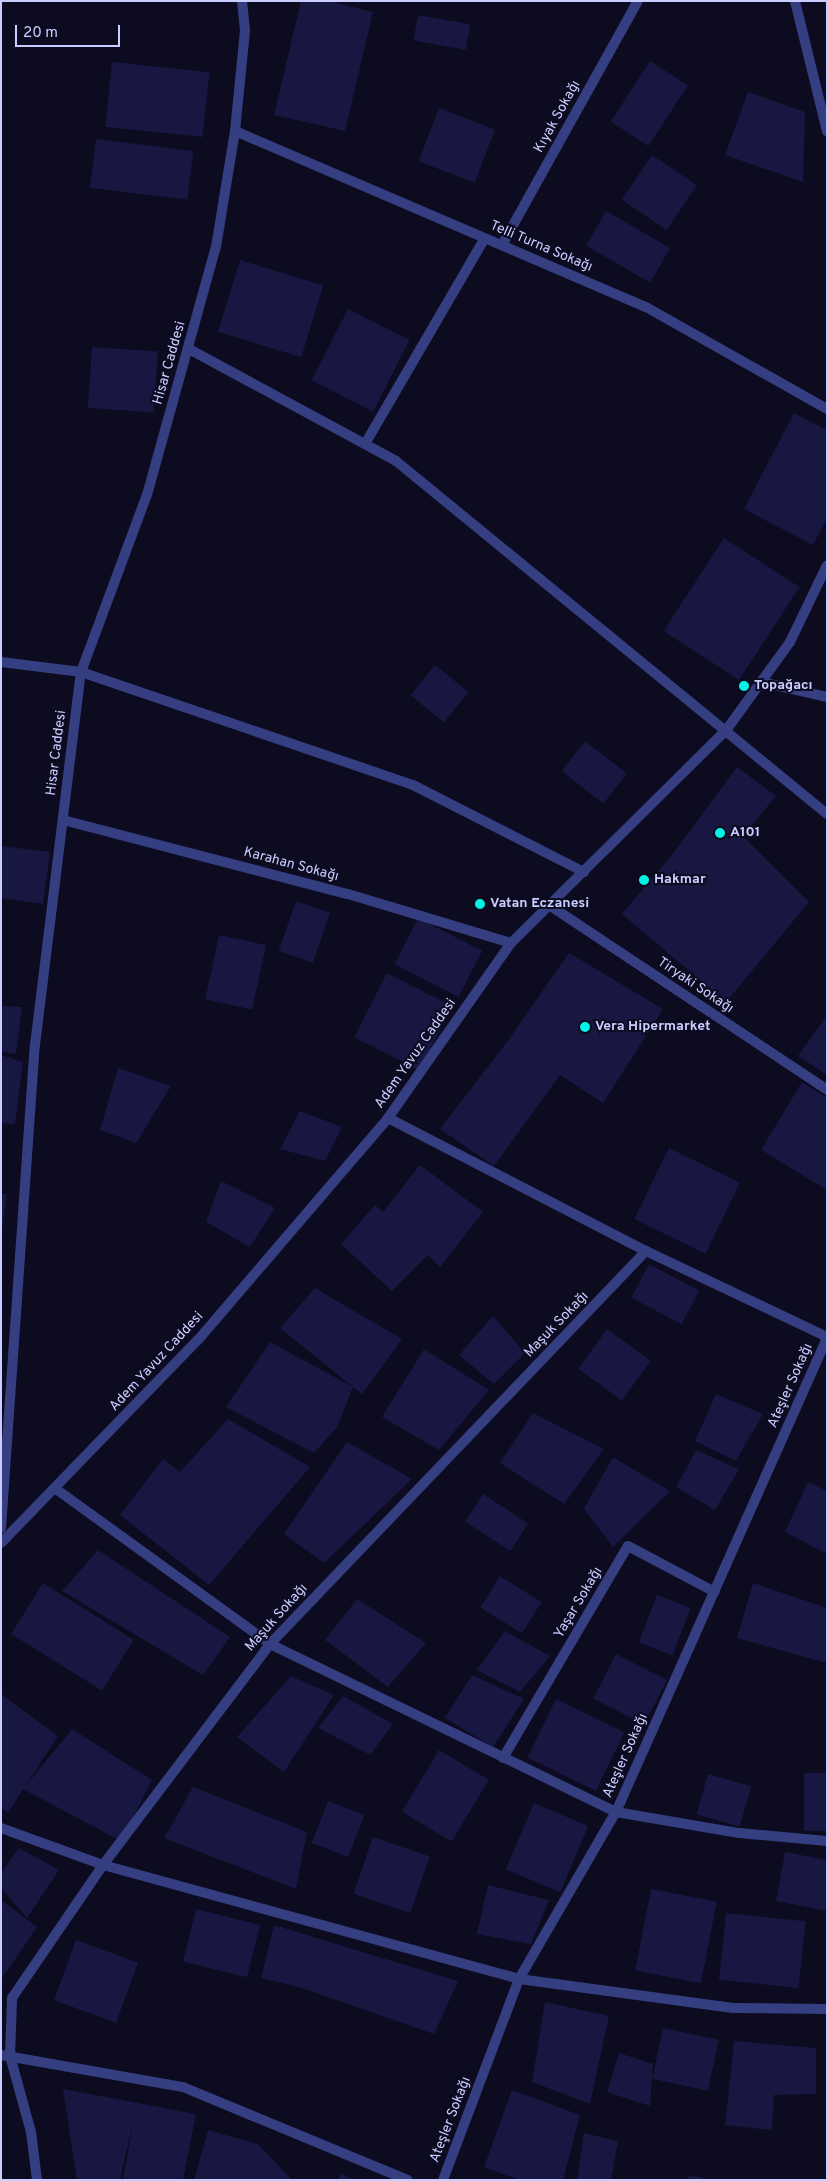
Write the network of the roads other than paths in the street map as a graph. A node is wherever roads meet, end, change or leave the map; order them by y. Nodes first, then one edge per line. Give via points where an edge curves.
1 (242, 1) edge
2 (638, 1) edge
3 (795, 1) edge
4 (814, 75) junction
5 (827, 90) edge
6 (235, 131) junction
7 (827, 131) edge
8 (485, 238) junction
9 (502, 245) junction
10 (189, 349) junction
11 (827, 409) edge
12 (366, 444) junction
13 (827, 564) edge
14 (1, 662) edge
15 (81, 672) junction
16 (761, 682) junction
17 (827, 697) edge
18 (728, 729) junction
19 (827, 814) edge
20 (63, 820) junction
21 (584, 872) junction
22 (549, 905) junction
23 (510, 943) junction
24 (827, 1090) edge
25 (388, 1118) junction
26 (646, 1251) junction
27 (827, 1338) edge
28 (56, 1489) junction
29 (1, 1528) edge
30 (1, 1543) edge
31 (715, 1592) junction
32 (270, 1644) junction
33 (503, 1758) junction
34 (616, 1812) junction
35 (1, 1828) edge
36 (827, 1841) edge
37 (103, 1865) junction
38 (519, 1979) junction
39 (827, 2009) edge
40 (6, 2056) edge
41 (38, 2180) edge
42 (408, 2180) edge
43 (443, 2180) edge

1 - 6 street, Hisar Caddesi via 245,30
2 - 9 street, Kıyak Sokağı
3 - 4 street
4 - 5 street
4 - 7 street
6 - 8 street, Telli Turna Sokağı
6 - 10 street, Hisar Caddesi via 216,247
8 - 9 street, Telli Turna Sokağı
8 - 12 street
9 - 11 street, Telli Turna Sokağı via 646,307
10 - 12 street
10 - 15 street, Hisar Caddesi via 147,495
12 - 18 street via 396,461
13 - 16 street, Adem Yavuz Caddesi via 790,642
14 - 15 street
15 - 20 street, Hisar Caddesi
15 - 21 street via 413,785
16 - 17 street
16 - 18 street, Adem Yavuz Caddesi
18 - 19 street
18 - 21 street, Adem Yavuz Caddesi
20 - 23 street, Karahan Sokağı via 348,894
20 - 29 street, Hisar Caddesi via 35,1045
21 - 22 street, Adem Yavuz Caddesi
22 - 23 street, Adem Yavuz Caddesi
22 - 24 street, Tiryaki Sokağı
23 - 25 street, Adem Yavuz Caddesi
25 - 26 street
25 - 28 street, Adem Yavuz Caddesi via 198,1340
26 - 27 street
26 - 32 street, Maşuk Sokağı
27 - 31 street, Ateşler Sokağı
28 - 30 street, Adem Yavuz Caddesi
28 - 32 street
31 - 33 street, Yaşar Sokağı via 628,1546
31 - 34 street, Ateşler Sokağı
32 - 33 street
32 - 37 street, Maşuk Sokağı
33 - 34 street
34 - 36 street via 739,1833
34 - 38 street, Ateşler Sokağı
35 - 37 street
37 - 38 street
37 - 40 street, Maşuk Sokağı via 12,1998
38 - 39 street via 733,2008
38 - 43 street, Ateşler Sokağı
40 - 41 street, Maşuk Sokağı via 32,2132
40 - 42 street via 183,2087

